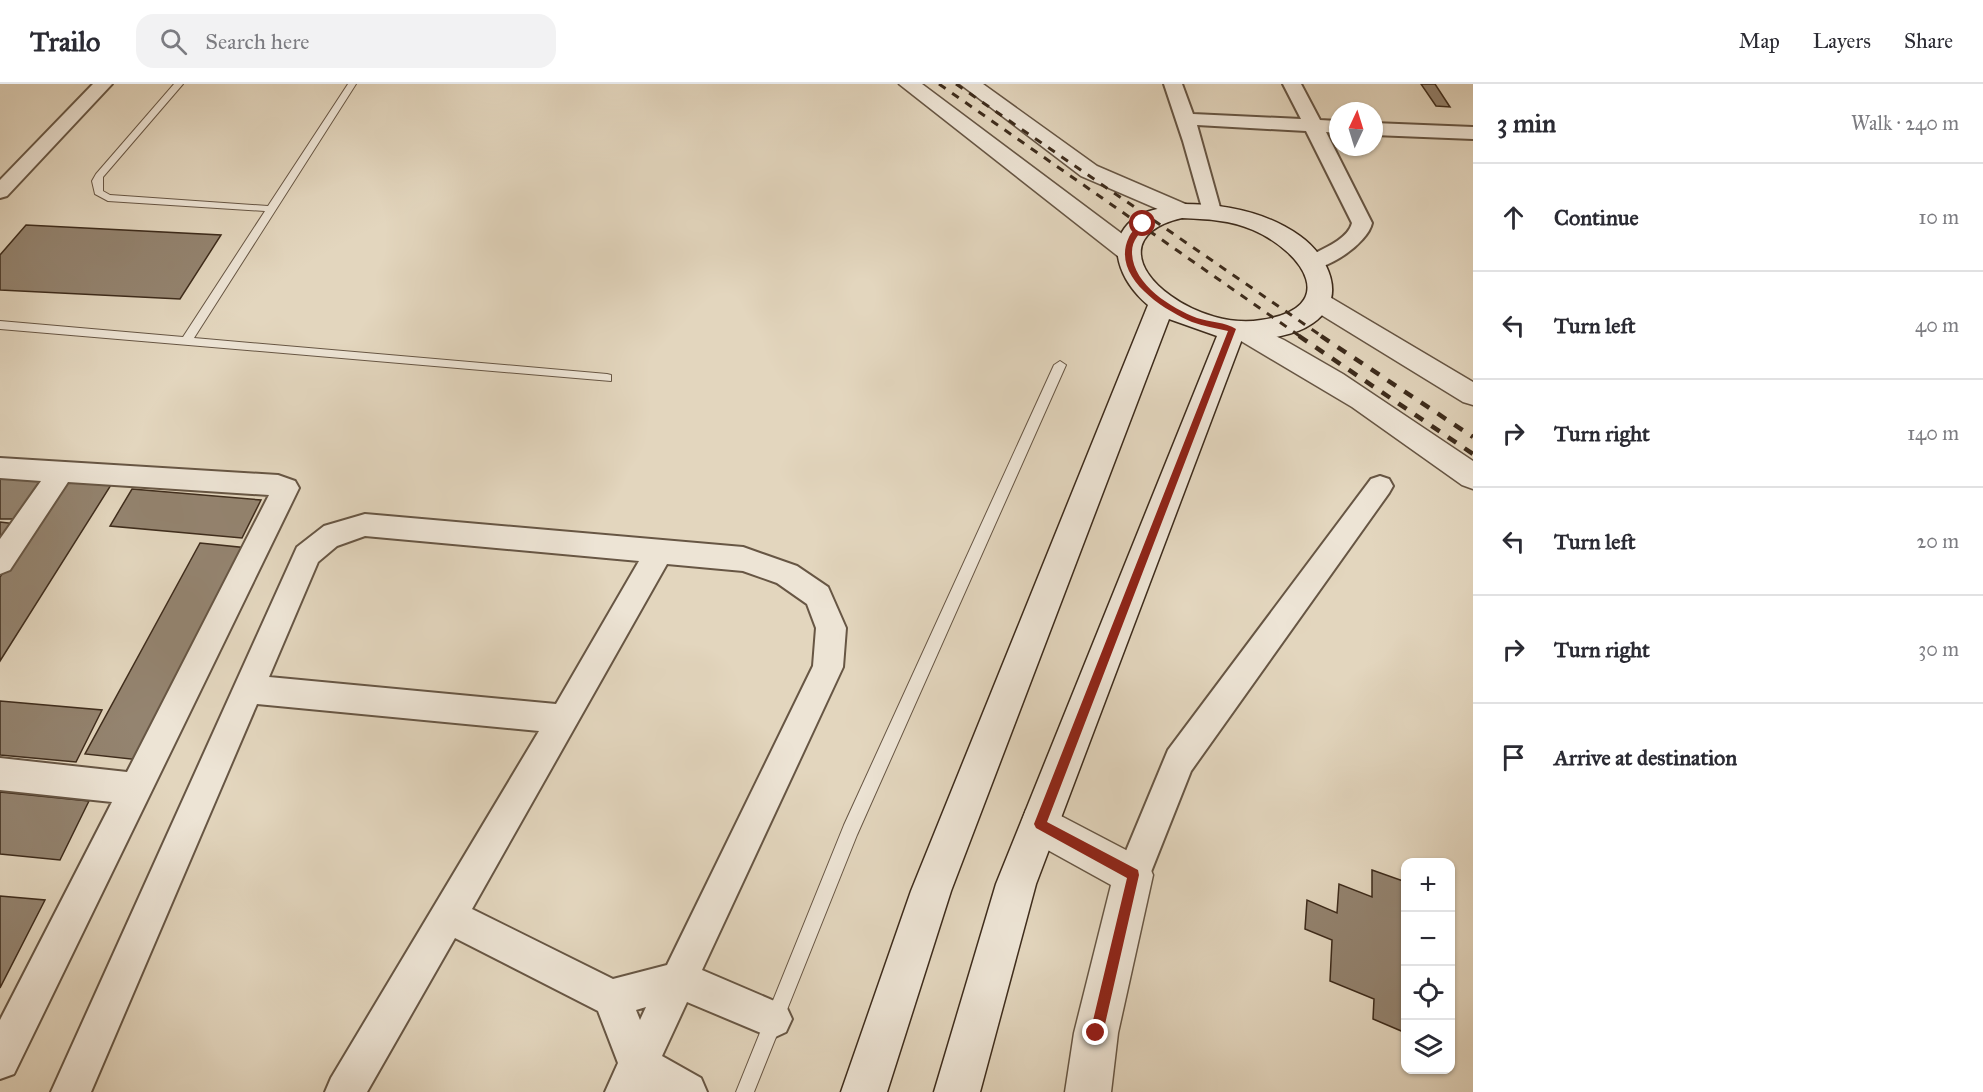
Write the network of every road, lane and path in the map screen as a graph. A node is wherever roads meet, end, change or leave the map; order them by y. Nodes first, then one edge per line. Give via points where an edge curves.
1 (103, 84) edge
2 (179, 84) edge
3 (352, 84) edge
4 (909, 84) edge
5 (970, 84) edge
6 (1173, 84) edge
7 (1292, 84) edge
8 (1186, 119) junction
9 (1312, 126) junction
10 (1329, 127) edge
11 (1383, 129) edge
12 (1473, 134) edge
13 (0, 192) edge
14 (272, 209) junction
15 (1182, 211) junction
16 (1211, 211) junction
17 (1128, 251) junction
18 (1313, 263) junction
19 (1319, 302) junction
20 (1162, 303) junction
21 (0, 325) edge
22 (1239, 330) junction
23 (186, 341) junction
24 (1060, 365) dead end
25 (607, 378) dead end
26 (1473, 395) edge
27 (0, 468) edge
28 (61, 472) junction
29 (1473, 477) edge
30 (1380, 486) dead end
31 (659, 552) junction
32 (0, 562) edge
33 (248, 689) junction
34 (564, 719) junction
35 (0, 774) edge
36 (136, 789) junction
37 (1040, 824) junction
38 (1133, 875) junction
39 (448, 916) junction
40 (679, 980) junction
41 (612, 998) junction
42 (773, 1020) junction
43 (0, 1060) edge
44 (632, 1078) edge
45 (71, 1092) edge
46 (345, 1092) edge
47 (687, 1092) edge
48 (745, 1092) edge
49 (864, 1092) edge
50 (957, 1092) edge
51 (1088, 1092) edge

1 - 13 street
2 - 14 lane via 99,176 98,192 108,198
3 - 14 lane
4 - 17 main road
5 - 15 main road via 1089,171
6 - 8 street
7 - 9 street
8 - 9 street
8 - 16 street
9 - 10 street
9 - 18 street via 1363,229
11 - 12 street
14 - 23 lane
15 - 16 main road
15 - 17 main road via 1143,224 1132,236
16 - 18 main road via 1270,228 1295,244
17 - 20 main road via 1131,268
18 - 19 main road via 1322,283
19 - 22 main road via 1304,318 1278,329
19 - 26 main road
20 - 22 main road via 1195,320
20 - 49 main road via 931,891
21 - 23 lane
22 - 29 main road via 1308,364
22 - 37 main road
23 - 25 lane
24 - 42 lane via 878,768
27 - 28 street
28 - 32 street
28 - 36 street via 278,484 286,488
30 - 38 street via 1179,761
31 - 33 street via 365,525 339,531 320,541 307,555
31 - 34 street
31 - 40 street via 743,559 787,573 818,596 831,628 828,667
33 - 34 street
33 - 45 street
34 - 39 street
35 - 36 street
36 - 43 street
37 - 38 main road
37 - 50 main road via 1017,884
38 - 51 main road via 1096,1033
39 - 41 street
39 - 46 street
40 - 41 street
40 - 42 street
40 - 44 street
41 - 44 street
42 - 48 lane
44 - 47 street

